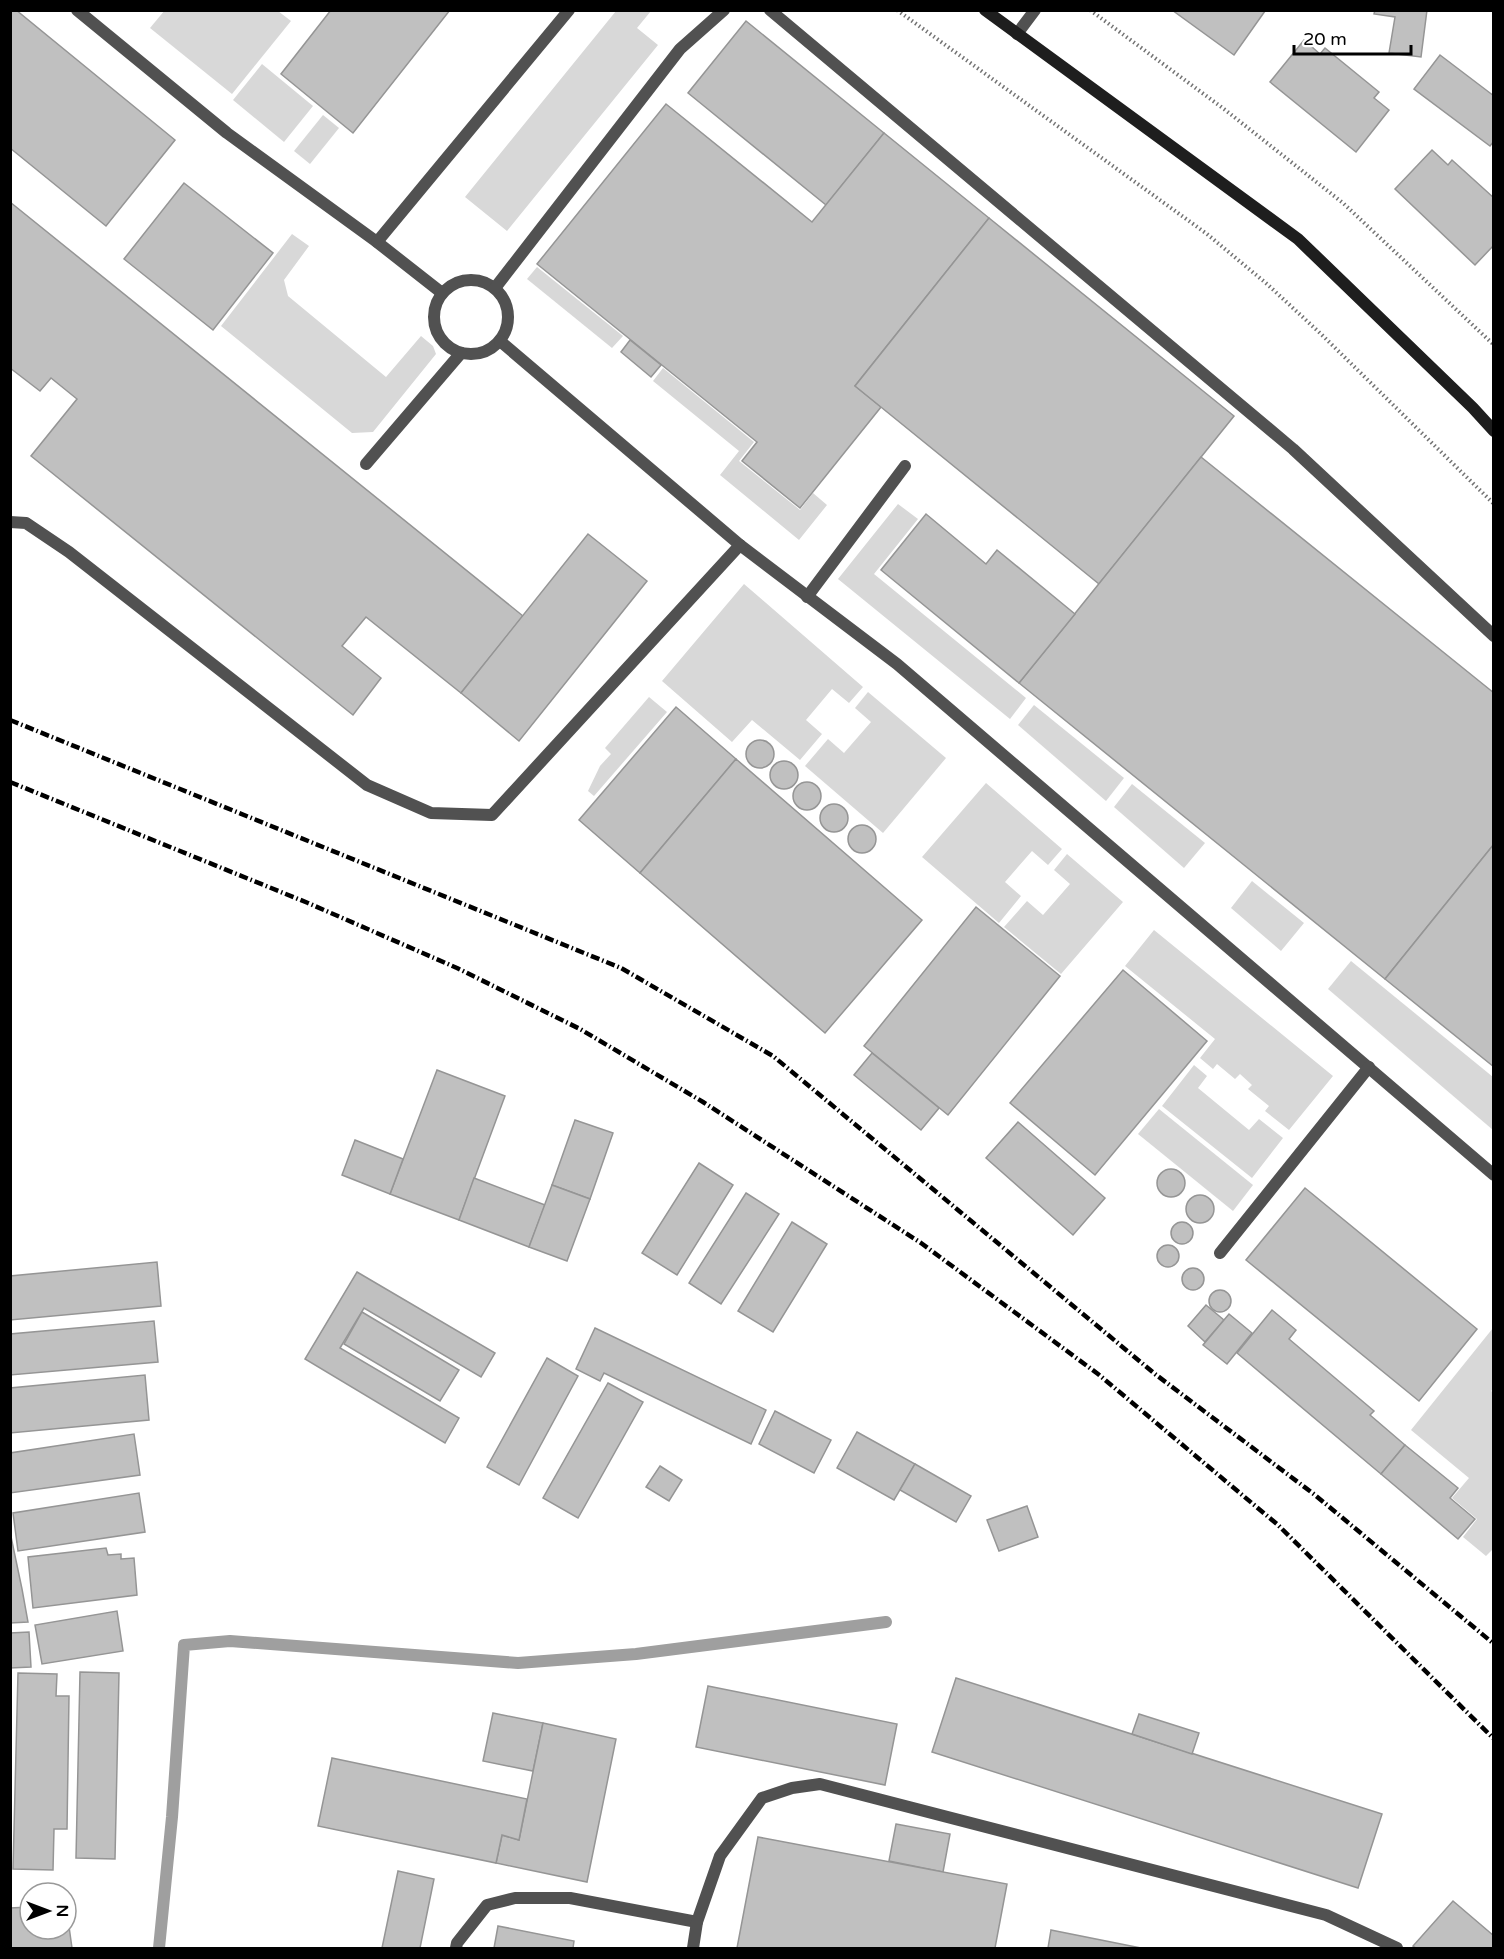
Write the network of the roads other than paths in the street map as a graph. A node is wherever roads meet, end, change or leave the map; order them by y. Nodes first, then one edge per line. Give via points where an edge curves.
1 (77, 10) edge
2 (569, 10) edge
3 (724, 10) edge
4 (770, 10) edge
5 (985, 10) edge
6 (1035, 10) edge
7 (1017, 34) junction
8 (377, 242) junction
9 (495, 288) junction
10 (442, 293) junction
11 (500, 341) junction
12 (461, 353) junction
13 (1494, 430) edge
14 (366, 464) dead end
15 (905, 466) dead end
16 (10, 522) edge
17 (740, 545) junction
18 (807, 597) junction
19 (1494, 636) edge
20 (1369, 1067) junction
21 (1494, 1175) edge
22 (1220, 1253) dead end
23 (697, 1922) junction
24 (456, 1948) edge
25 (693, 1948) edge
26 (1397, 1948) edge

1 - 8 street via 226,133
2 - 8 street
3 - 9 street via 680,49
4 - 19 street via 1293,449
5 - 7 main road
6 - 7 street
7 - 13 main road via 1298,239
8 - 10 street
9 - 10 street via 468,279
9 - 11 street via 509,313
10 - 12 street via 435,306 434,321 448,346
11 - 12 street via 489,350
11 - 17 street
12 - 14 street
15 - 18 street
16 - 17 street via 26,523 69,552 367,785 431,813 472,815 492,815
17 - 18 street
18 - 20 street via 897,663
20 - 21 street
20 - 22 street
23 - 24 street via 570,1898 515,1898 487,1905
23 - 25 street
23 - 26 street via 720,1856 762,1798 820,1784 1326,1915

